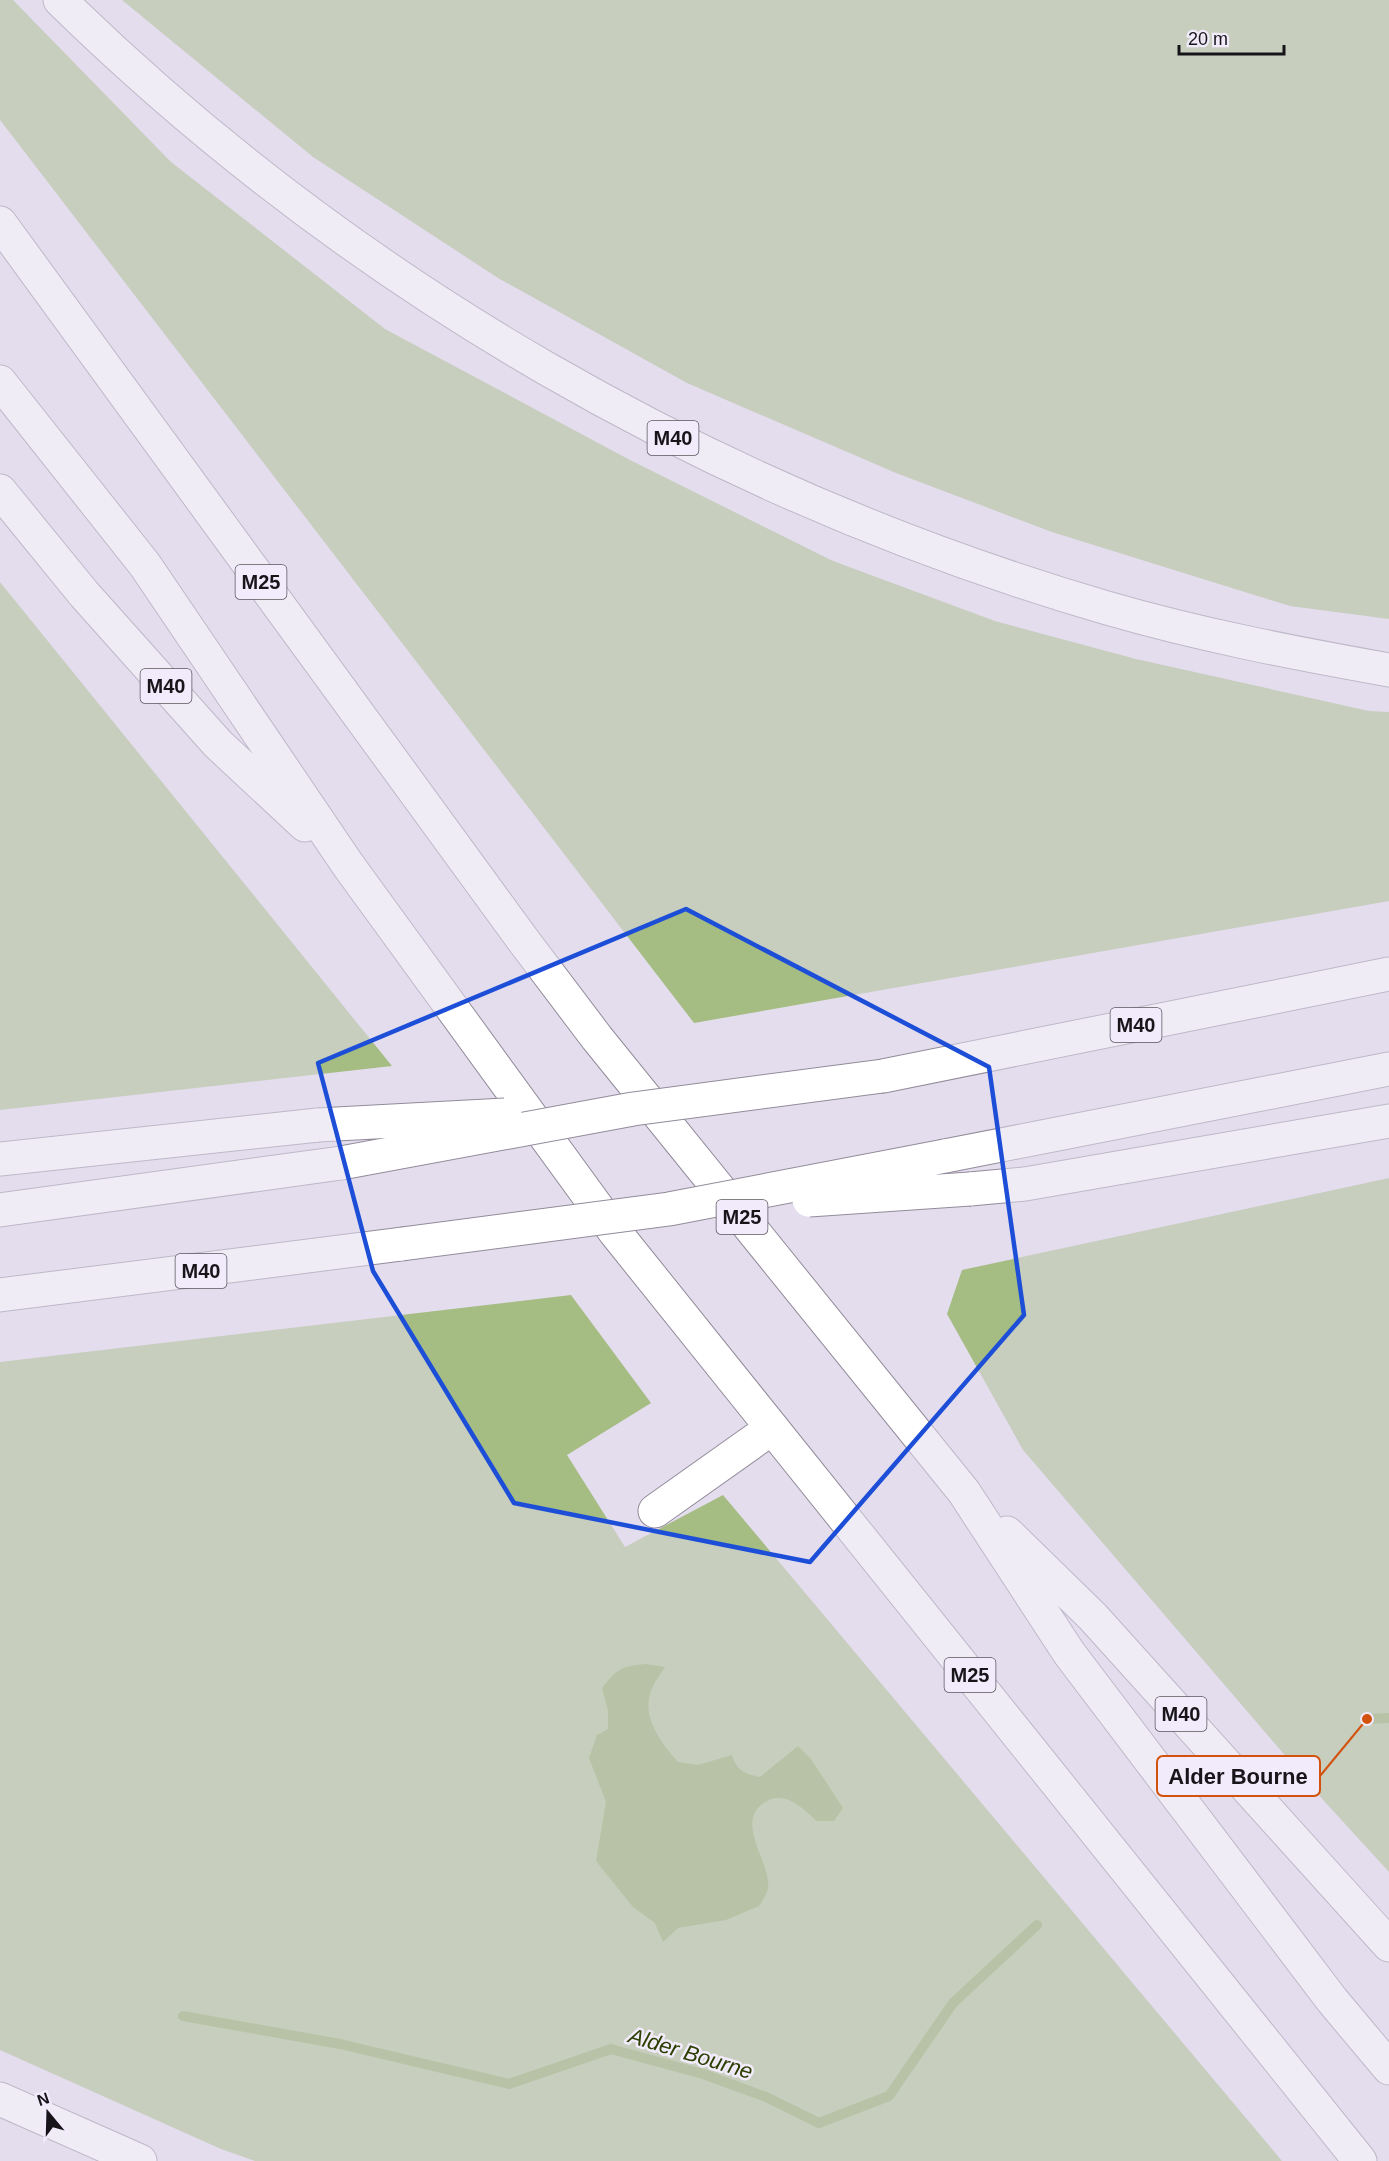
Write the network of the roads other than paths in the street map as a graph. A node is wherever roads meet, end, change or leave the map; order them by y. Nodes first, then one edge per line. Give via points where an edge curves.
1 (60, 0) edge
2 (0, 223) edge
3 (0, 382) edge
4 (0, 491) edge
5 (1389, 670) edge
6 (348, 865) junction
7 (1389, 974) edge
8 (1389, 1069) edge
9 (633, 1109) junction
10 (1389, 1121) edge
11 (0, 1159) edge
12 (669, 1209) junction
13 (0, 1210) edge
14 (0, 1295) edge
15 (772, 1428) junction
16 (964, 1492) junction
17 (655, 1511) dead end
18 (1389, 1945) edge
19 (1389, 2068) edge
20 (0, 2099) edge
21 (140, 2161) edge
22 (1360, 2161) edge

1 - 5 main road, M40 via 199,125 405,281 565,380 715,459 914,543 1108,608 1243,642
2 - 16 main road, M25 via 590,1029
3 - 6 main road, M25 via 145,565
4 - 6 main road, M40 via 84,594 218,744
6 - 15 main road, M25 via 615,1232
7 - 9 main road, M40, bridge via 882,1076
8 - 12 main road, M40, bridge
9 - 11 main road, M40, bridge via 318,1125
9 - 13 main road, M40, bridge via 341,1163
10 - 12 main road, M40, bridge via 1025,1184
12 - 14 main road, M40, bridge
15 - 17 main road
15 - 22 main road, M25
16 - 18 main road, M40 via 1093,1617
16 - 19 main road, M25 via 1076,1662 1332,2000
20 - 21 main road

